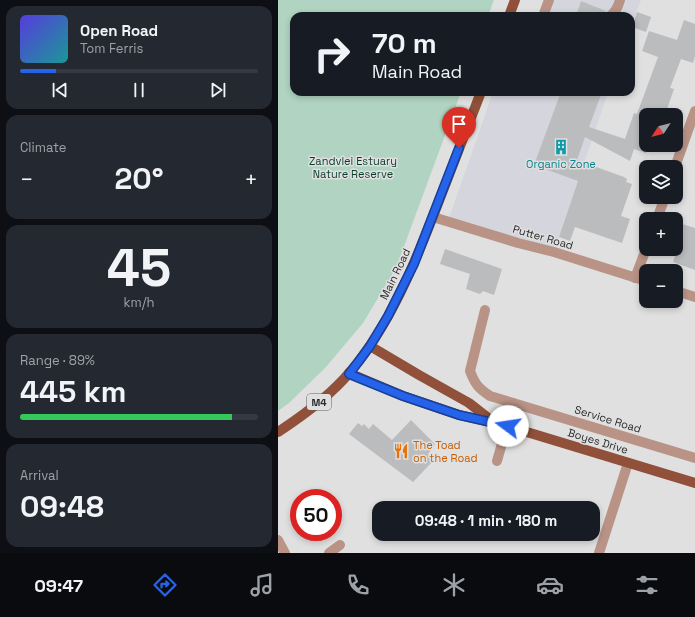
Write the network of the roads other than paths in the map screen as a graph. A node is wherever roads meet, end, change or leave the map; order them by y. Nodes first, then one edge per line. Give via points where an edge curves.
1 (515, 0) edge
2 (550, 0) edge
3 (620, 0) edge
4 (510, 12) edge
5 (546, 12) edge
6 (615, 12) edge
7 (479, 96) edge
8 (695, 111) edge
9 (678, 160) edge
10 (433, 218) junction
11 (643, 256) edge
12 (635, 278) junction
13 (639, 279) edge
14 (683, 293) edge
15 (695, 296) edge
16 (485, 310) dead end
17 (370, 346) junction
18 (349, 374) junction
19 (513, 403) junction
20 (494, 423) junction
21 (508, 426) junction
22 (278, 432) edge
23 (695, 458) edge
24 (497, 461) dead end
25 (628, 463) junction
26 (695, 483) edge
27 (278, 540) edge
28 (340, 546) dead end
29 (285, 553) edge
30 (329, 553) edge
31 (599, 553) edge

1 - 4 main road
2 - 5 street
3 - 6 street
7 - 10 main road, Main Road / M4
8 - 9 street
10 - 12 street, Putter Road
10 - 17 main road, Main Road / M4 via 414,264
11 - 12 street
12 - 13 street, Putter Road
14 - 15 street
16 - 19 street, Service Road via 470,371 473,381 490,396
17 - 18 main road, Main Road / M4
17 - 20 main road, Boyes Drive via 469,403
18 - 20 main road, Boyes Drive via 459,415
18 - 22 main road, Main Road / M4 via 317,404
19 - 21 street
19 - 23 street, Service Road
20 - 21 main road, Boyes Drive
21 - 24 street
21 - 25 main road, Boyes Drive
25 - 26 main road, Boyes Drive
25 - 31 street
27 - 29 street
28 - 30 street

